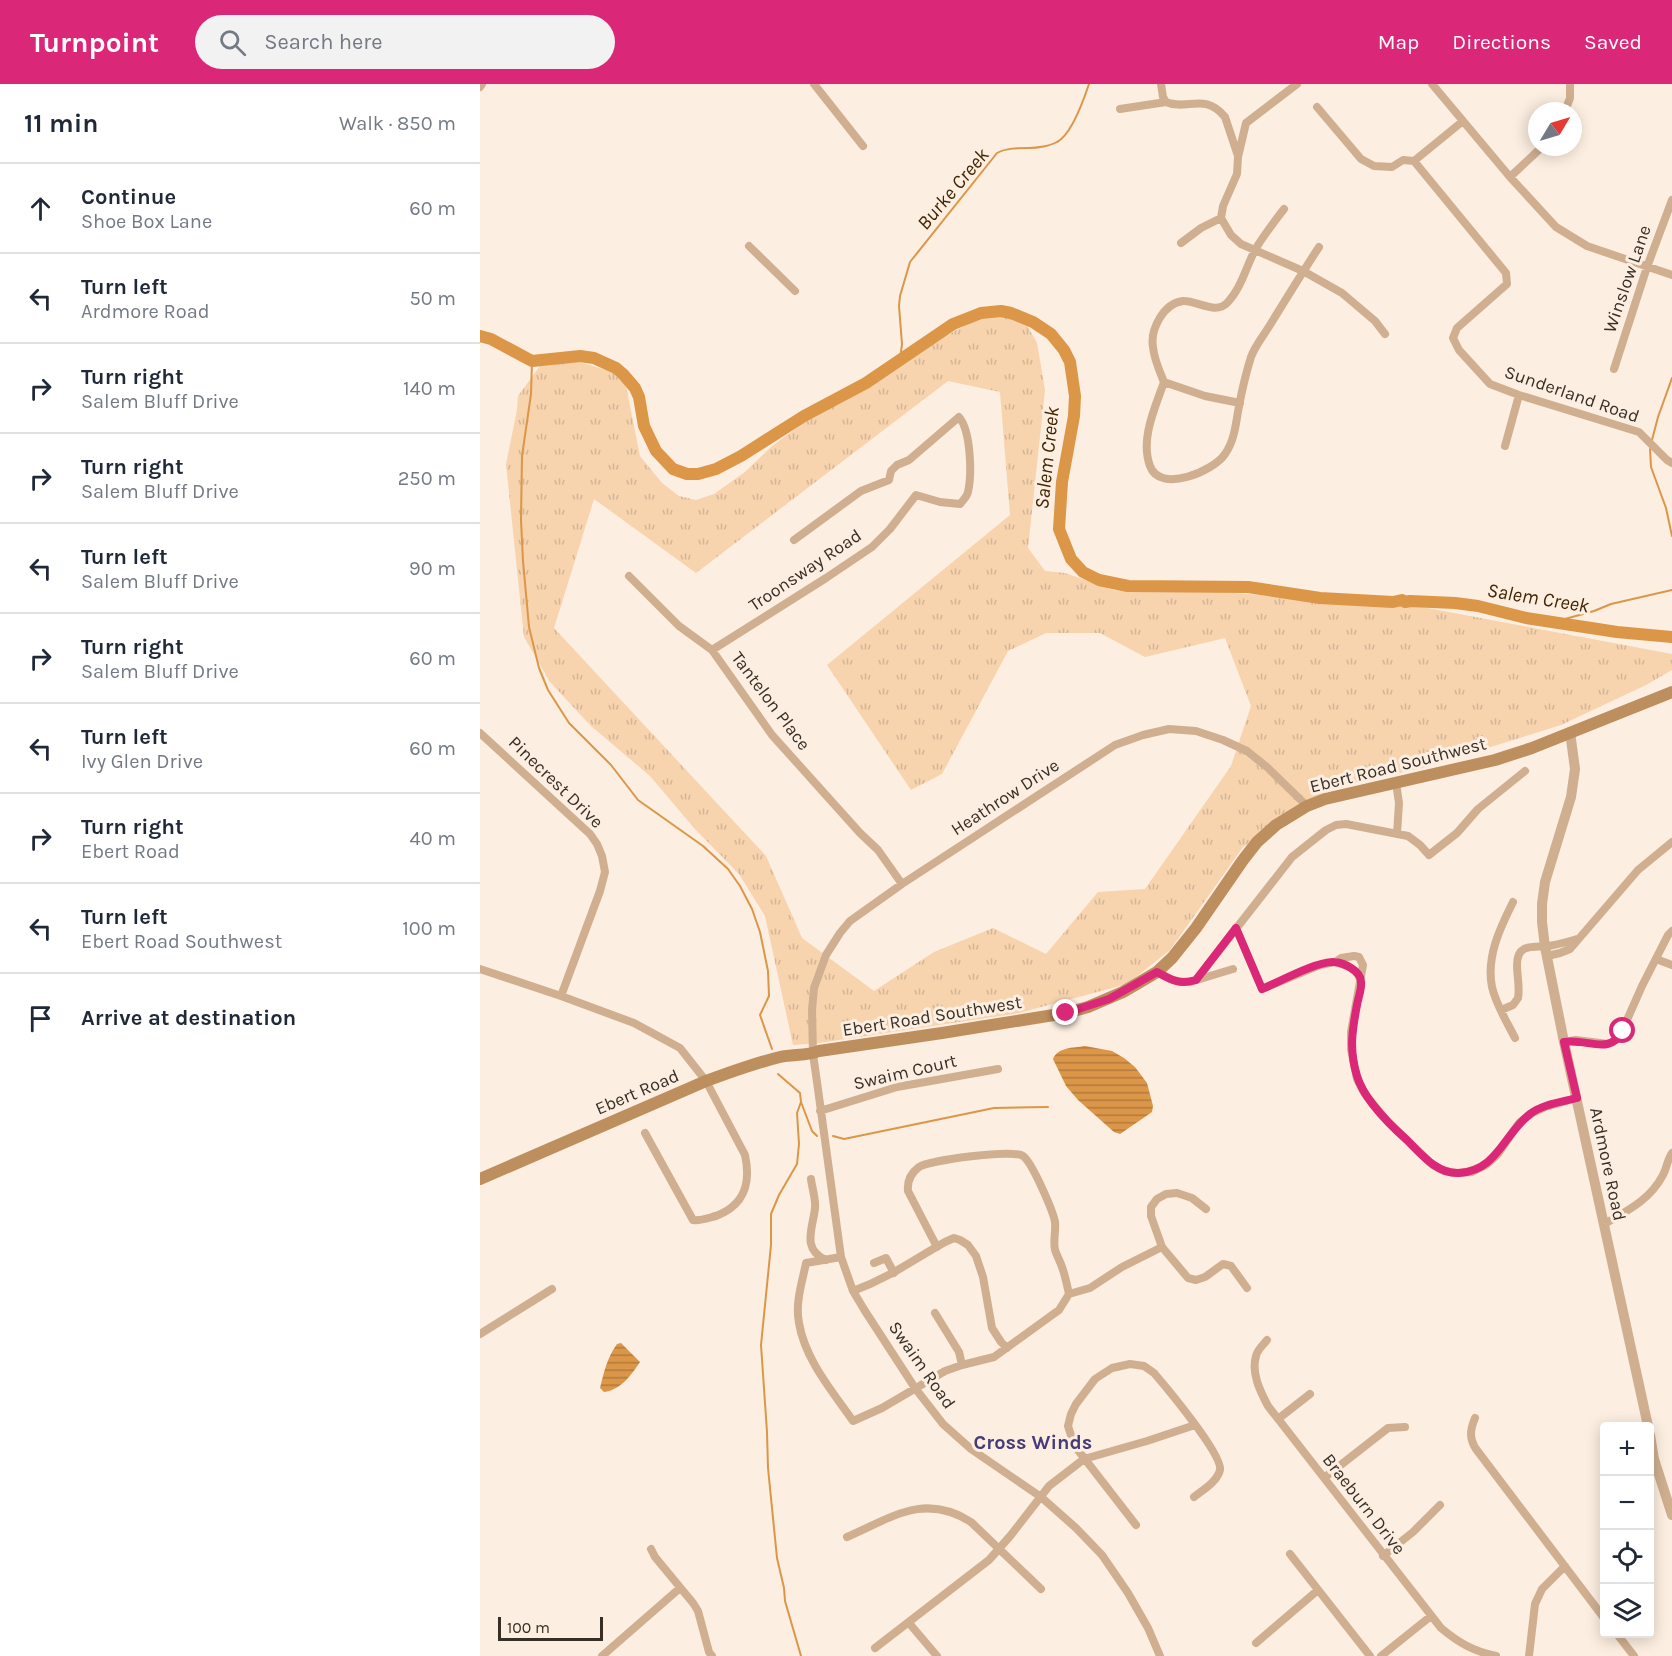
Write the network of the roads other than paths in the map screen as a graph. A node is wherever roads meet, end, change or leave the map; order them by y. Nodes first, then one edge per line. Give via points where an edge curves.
1 (1161, 84) edge
2 (1297, 84) edge
3 (1432, 84) edge
4 (1570, 84) edge
5 (818, 85) edge
6 (1166, 102) junction
7 (1568, 102) edge
8 (1317, 107) dead end
9 (1120, 109) dead end
10 (1463, 121) junction
11 (863, 146) dead end
12 (1532, 156) edge
13 (1238, 157) junction
14 (1414, 161) junction
15 (1510, 177) junction
16 (1672, 200) edge
17 (1284, 209) dead end
18 (1221, 218) junction
19 (1180, 243) dead end
20 (749, 246) dead end
21 (1319, 248) dead end
22 (1256, 249) junction
23 (1647, 267) junction
24 (1303, 271) junction
25 (1672, 275) edge
26 (795, 291) dead end
27 (1385, 334) dead end
28 (1614, 369) dead end
29 (1164, 382) junction
30 (1519, 395) junction
31 (1240, 403) junction
32 (1505, 446) dead end
33 (1672, 463) edge
34 (795, 540) dead end
35 (629, 576) dead end
36 (712, 650) junction
37 (1672, 692) edge
38 (1570, 732) junction
39 (480, 733) edge
40 (1525, 771) dead end
41 (1396, 783) junction
42 (1307, 806) junction
43 (1397, 834) junction
44 (1672, 842) edge
45 (902, 884) junction
46 (1513, 902) dead end
47 (1236, 928) junction
48 (1672, 931) edge
49 (1546, 951) junction
50 (1656, 959) junction
51 (1672, 965) edge
52 (480, 969) edge
53 (1233, 969) dead end
54 (1157, 972) junction
55 (1196, 980) junction
56 (561, 996) junction
57 (1501, 1010) junction
58 (1515, 1038) dead end
59 (1564, 1042) junction
60 (813, 1054) junction
61 (998, 1069) dead end
62 (706, 1081) junction
63 (816, 1083) joint
64 (1577, 1098) junction
65 (820, 1111) junction
66 (645, 1133) dead end
67 (1672, 1153) edge
68 (480, 1179) edge
69 (811, 1179) dead end
70 (1206, 1209) dead end
71 (1604, 1224) junction
72 (937, 1247) junction
73 (1161, 1247) junction
74 (841, 1257) junction
75 (826, 1260) junction
76 (874, 1263) dead end
77 (894, 1273) junction
78 (1247, 1288) dead end
79 (552, 1289) dead end
80 (853, 1291) junction
81 (1069, 1294) junction
82 (935, 1313) dead end
83 (480, 1334) edge
84 (1267, 1340) dead end
85 (1007, 1348) junction
86 (962, 1365) junction
87 (915, 1388) junction
88 (1310, 1394) dead end
89 (1475, 1418) dead end
90 (1278, 1419) junction
91 (1647, 1422) edge
92 (1195, 1425) junction
93 (1405, 1427) dead end
94 (1084, 1459) junction
95 (1654, 1459) edge
96 (1324, 1478) junction
97 (1041, 1497) junction
98 (1194, 1497) dead end
99 (1440, 1505) dead end
100 (1672, 1515) edge
101 (1136, 1525) dead end
102 (847, 1537) dead end
103 (651, 1549) dead end
104 (999, 1549) junction
105 (1290, 1554) dead end
106 (1383, 1556) junction
107 (1565, 1566) junction
108 (680, 1588) junction
109 (1041, 1589) dead end
110 (1318, 1590) junction
111 (1600, 1612) edge
112 (1431, 1616) junction
113 (909, 1623) junction
114 (1620, 1638) edge
115 (1256, 1643) dead end
116 (875, 1648) dead end
117 (602, 1656) edge
118 (712, 1656) edge
119 (937, 1656) edge
120 (1160, 1656) edge
121 (1370, 1656) edge
122 (1381, 1656) edge
123 (1496, 1656) edge
124 (1529, 1656) edge
125 (1634, 1656) edge

1 - 6 street
2 - 13 street via 1246,123
3 - 10 street
4 - 7 street
5 - 11 street
6 - 9 street
6 - 13 street via 1210,105 1221,112
8 - 14 street via 1361,159 1374,166
10 - 14 street
10 - 15 street
12 - 15 street
13 - 18 street via 1237,174
14 - 30 street, Sunderland Road via 1506,273 1507,284 1456,328 1453,338 1490,384
15 - 23 street via 1556,227 1587,246
16 - 23 street, Winslow Lane
17 - 22 street
18 - 19 street
18 - 22 street via 1241,244
20 - 26 street
21 - 24 street
22 - 24 street
22 - 29 street via 1225,305 1180,302 1160,317 1152,342
23 - 25 street
23 - 28 street, Winslow Lane
24 - 27 street via 1342,292
24 - 31 street via 1252,354
29 - 31 street
29 - 31 street via 1147,440 1150,466 1158,476 1184,478 1221,460 1234,434
30 - 32 street
30 - 33 street, Sunderland Road via 1639,432
34 - 36 street, Troonsway Road via 861,491 889,480 897,465 909,460 959,417 964,423 971,464 968,495 960,504 916,495 872,547
35 - 36 street, Tantelon Place via 679,626
36 - 45 street, Tantelon Place via 772,735 878,850
37 - 38 main road, Ebert Road Southwest
38 - 41 main road, Ebert Road Southwest via 1495,760
38 - 49 street, Ardmore Road via 1575,769 1571,797 1542,904
39 - 56 street, Pinecrest Drive via 590,834 602,856 605,872 600,891
40 - 43 street via 1429,855 1408,836
41 - 42 main road, Ebert Road Southwest
41 - 43 street
42 - 45 street, Heathrow Drive via 1247,751 1196,732 1169,729 1115,745
42 - 54 main road, Ebert Road Southwest via 1257,842 1196,928
43 - 47 street via 1346,824 1326,830 1292,856
44 - 49 street via 1638,870 1570,949 1560,953
45 - 60 street, Heathrow Drive via 850,921 826,955 814,988
46 - 57 street via 1492,955 1490,973
47 - 55 street
47 - 64 street via 1262,989 1320,964 1335,962 1357,972 1361,982 1351,1032 1357,1079 1389,1124 1444,1171 1472,1172 1486,1165 1519,1123 1532,1113
48 - 50 street
49 - 57 street via 1532,945 1522,950 1517,965 1518,998
49 - 59 street, Ardmore Road
50 - 51 street
50 - 59 street via 1619,1038 1608,1044
52 - 56 street
53 - 55 street
54 - 55 street via 1176,982
54 - 60 main road, Ebert Road Southwest via 1109,999 1066,1013
56 - 62 street via 634,1023 680,1048
57 - 58 street
59 - 64 street, Ardmore Road
60 - 62 main road, Ebert Road via 783,1057
60 - 63 street, Heathrow Drive
61 - 65 street, Swaim Court via 897,1087
62 - 66 street via 746,1155 746,1187 739,1201 727,1211 693,1220
62 - 68 main road, Ebert Road
63 - 65 street, Swaim Road
64 - 71 street, Ardmore Road
65 - 74 street, Swaim Road
67 - 71 street via 1654,1190 1637,1206
69 - 75 street via 816,1206 811,1246
70 - 73 street via 1177,1193 1157,1199 1151,1216
71 - 91 street, Ardmore Road
72 - 77 street
72 - 81 street via 908,1191 908,1181 915,1170 951,1159 1022,1155 1054,1217 1054,1246
72 - 85 street via 954,1239 971,1248 981,1268 992,1328
73 - 78 street via 1188,1278 1205,1277 1223,1264 1231,1266
73 - 81 street via 1089,1288
74 - 75 street
74 - 80 street, Swaim Road
75 - 87 street via 806,1263 798,1300 799,1323 810,1358 853,1421
76 - 77 street via 886,1258
77 - 80 street
79 - 83 street
80 - 87 street, Swaim Road
81 - 85 street via 1059,1310
82 - 86 street via 959,1352
84 - 90 street, Braeburn Drive via 1256,1353 1255,1370 1260,1391
85 - 86 street via 994,1358
86 - 87 street
87 - 97 street, Swaim Road via 943,1424 971,1449
88 - 90 street
89 - 107 street via 1471,1428 1473,1443
90 - 96 street, Braeburn Drive
92 - 94 street
92 - 94 street via 1144,1366 1112,1368 1095,1379 1071,1414 1068,1426
92 - 98 street via 1219,1461 1220,1469 1216,1479
93 - 96 street via 1388,1428
94 - 97 street
94 - 101 street
95 - 100 street
96 - 106 street, Braeburn Drive
97 - 104 street
97 - 120 street, Swaim Road via 1102,1555 1128,1593
99 - 106 street
102 - 104 street via 897,1514 929,1508 960,1515
103 - 108 street
104 - 109 street
104 - 113 street
105 - 110 street
106 - 112 street, Braeburn Drive
107 - 111 street
107 - 124 street via 1542,1589 1535,1604
108 - 117 street
108 - 118 street via 698,1611
110 - 115 street
110 - 121 street
112 - 122 street
112 - 123 street, Braeburn Drive via 1447,1633 1473,1650
113 - 116 street
113 - 119 street
114 - 125 street

